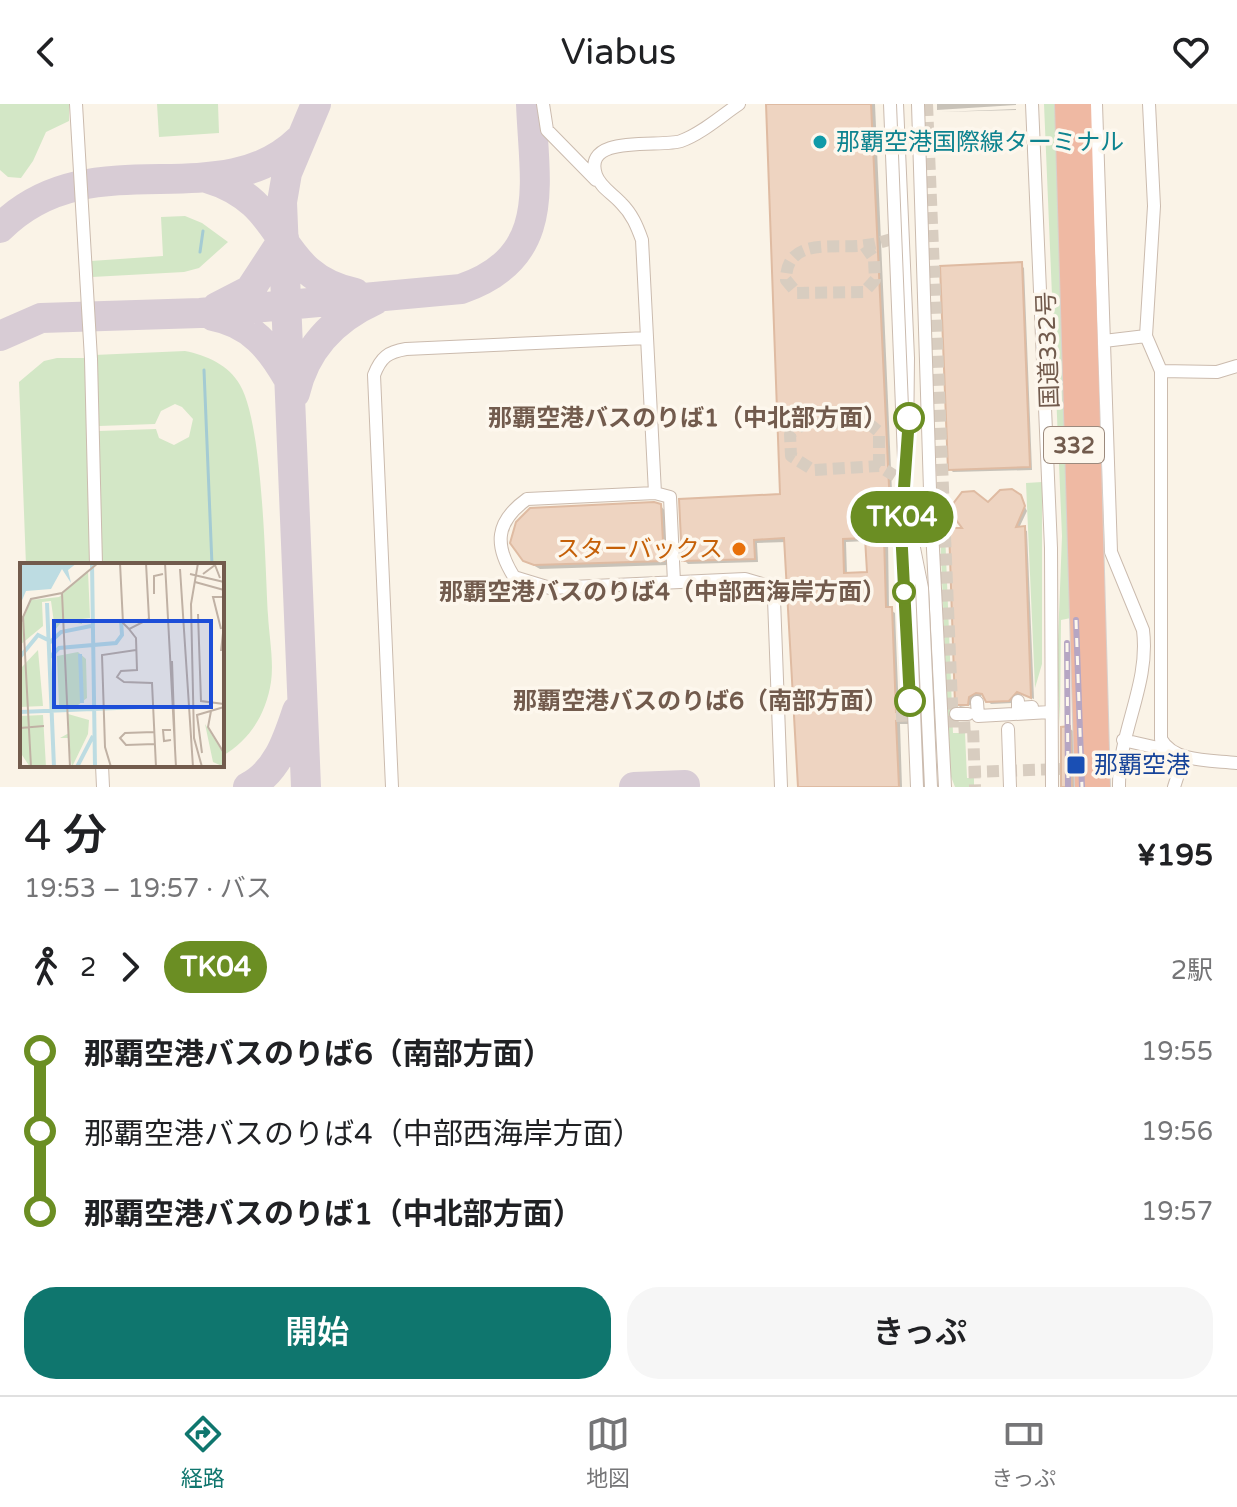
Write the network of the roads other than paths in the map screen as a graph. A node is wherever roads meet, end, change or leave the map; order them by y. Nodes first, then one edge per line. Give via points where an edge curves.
1 (76, 104) edge
2 (543, 104) edge
3 (739, 104) edge
4 (890, 104) edge
5 (897, 104) edge
6 (918, 104) edge
7 (1032, 104) edge
8 (1064, 104) edge
9 (1082, 104) edge
10 (1096, 104) edge
11 (1149, 104) edge
12 (600, 184) junction
13 (1146, 336) junction
14 (647, 338) junction
15 (1104, 341) junction
16 (1237, 366) edge
17 (1161, 371) junction
18 (655, 493) junction
19 (905, 504) junction
20 (96, 563) edge
21 (674, 582) junction
22 (1050, 689) junction
23 (1018, 701) dead end
24 (977, 702) dead end
25 (1050, 712) junction
26 (1008, 729) dead end
27 (1123, 740) junction
28 (1167, 750) junction
29 (1184, 756) junction
30 (1237, 763) edge
31 (102, 767) edge
32 (103, 787) edge
33 (392, 787) edge
34 (781, 787) edge
35 (915, 787) edge
36 (931, 787) edge
37 (945, 787) edge
38 (1010, 787) edge
39 (1052, 787) edge
40 (1084, 787) edge
41 (1101, 787) edge
42 (1119, 787) edge
43 (1174, 787) edge

1 - 20 street
2 - 12 street via 547,130
3 - 12 street via 683,141 610,148 596,163
4 - 19 street, bridge
5 - 35 street via 909,416 899,480
6 - 37 street
7 - 22 street via 1050,533
8 - 40 highway, 国道332号 / 332
9 - 41 highway, 国道332号 / 332
10 - 15 street
11 - 13 street via 1154,206
12 - 14 street via 633,216 642,240
13 - 15 street
13 - 17 street
14 - 18 street
14 - 33 street via 406,349 380,360 374,375
15 - 27 street via 1111,552 1145,644 1143,671
16 - 17 street via 1217,372
17 - 28 street via 1161,739
18 - 21 street via 670,497
18 - 21 street via 527,499 503,526 499,545 514,577 550,588
19 - 35 street, bridge
19 - 36 street, bridge via 922,588
21 - 34 street via 745,579 762,584 774,599
22 - 23 street via 1045,707 1018,708
22 - 25 street
24 - 25 street via 978,716
25 - 39 street
26 - 38 street
27 - 28 street
27 - 42 street
28 - 29 street
29 - 30 street
29 - 43 street
31 - 32 street

